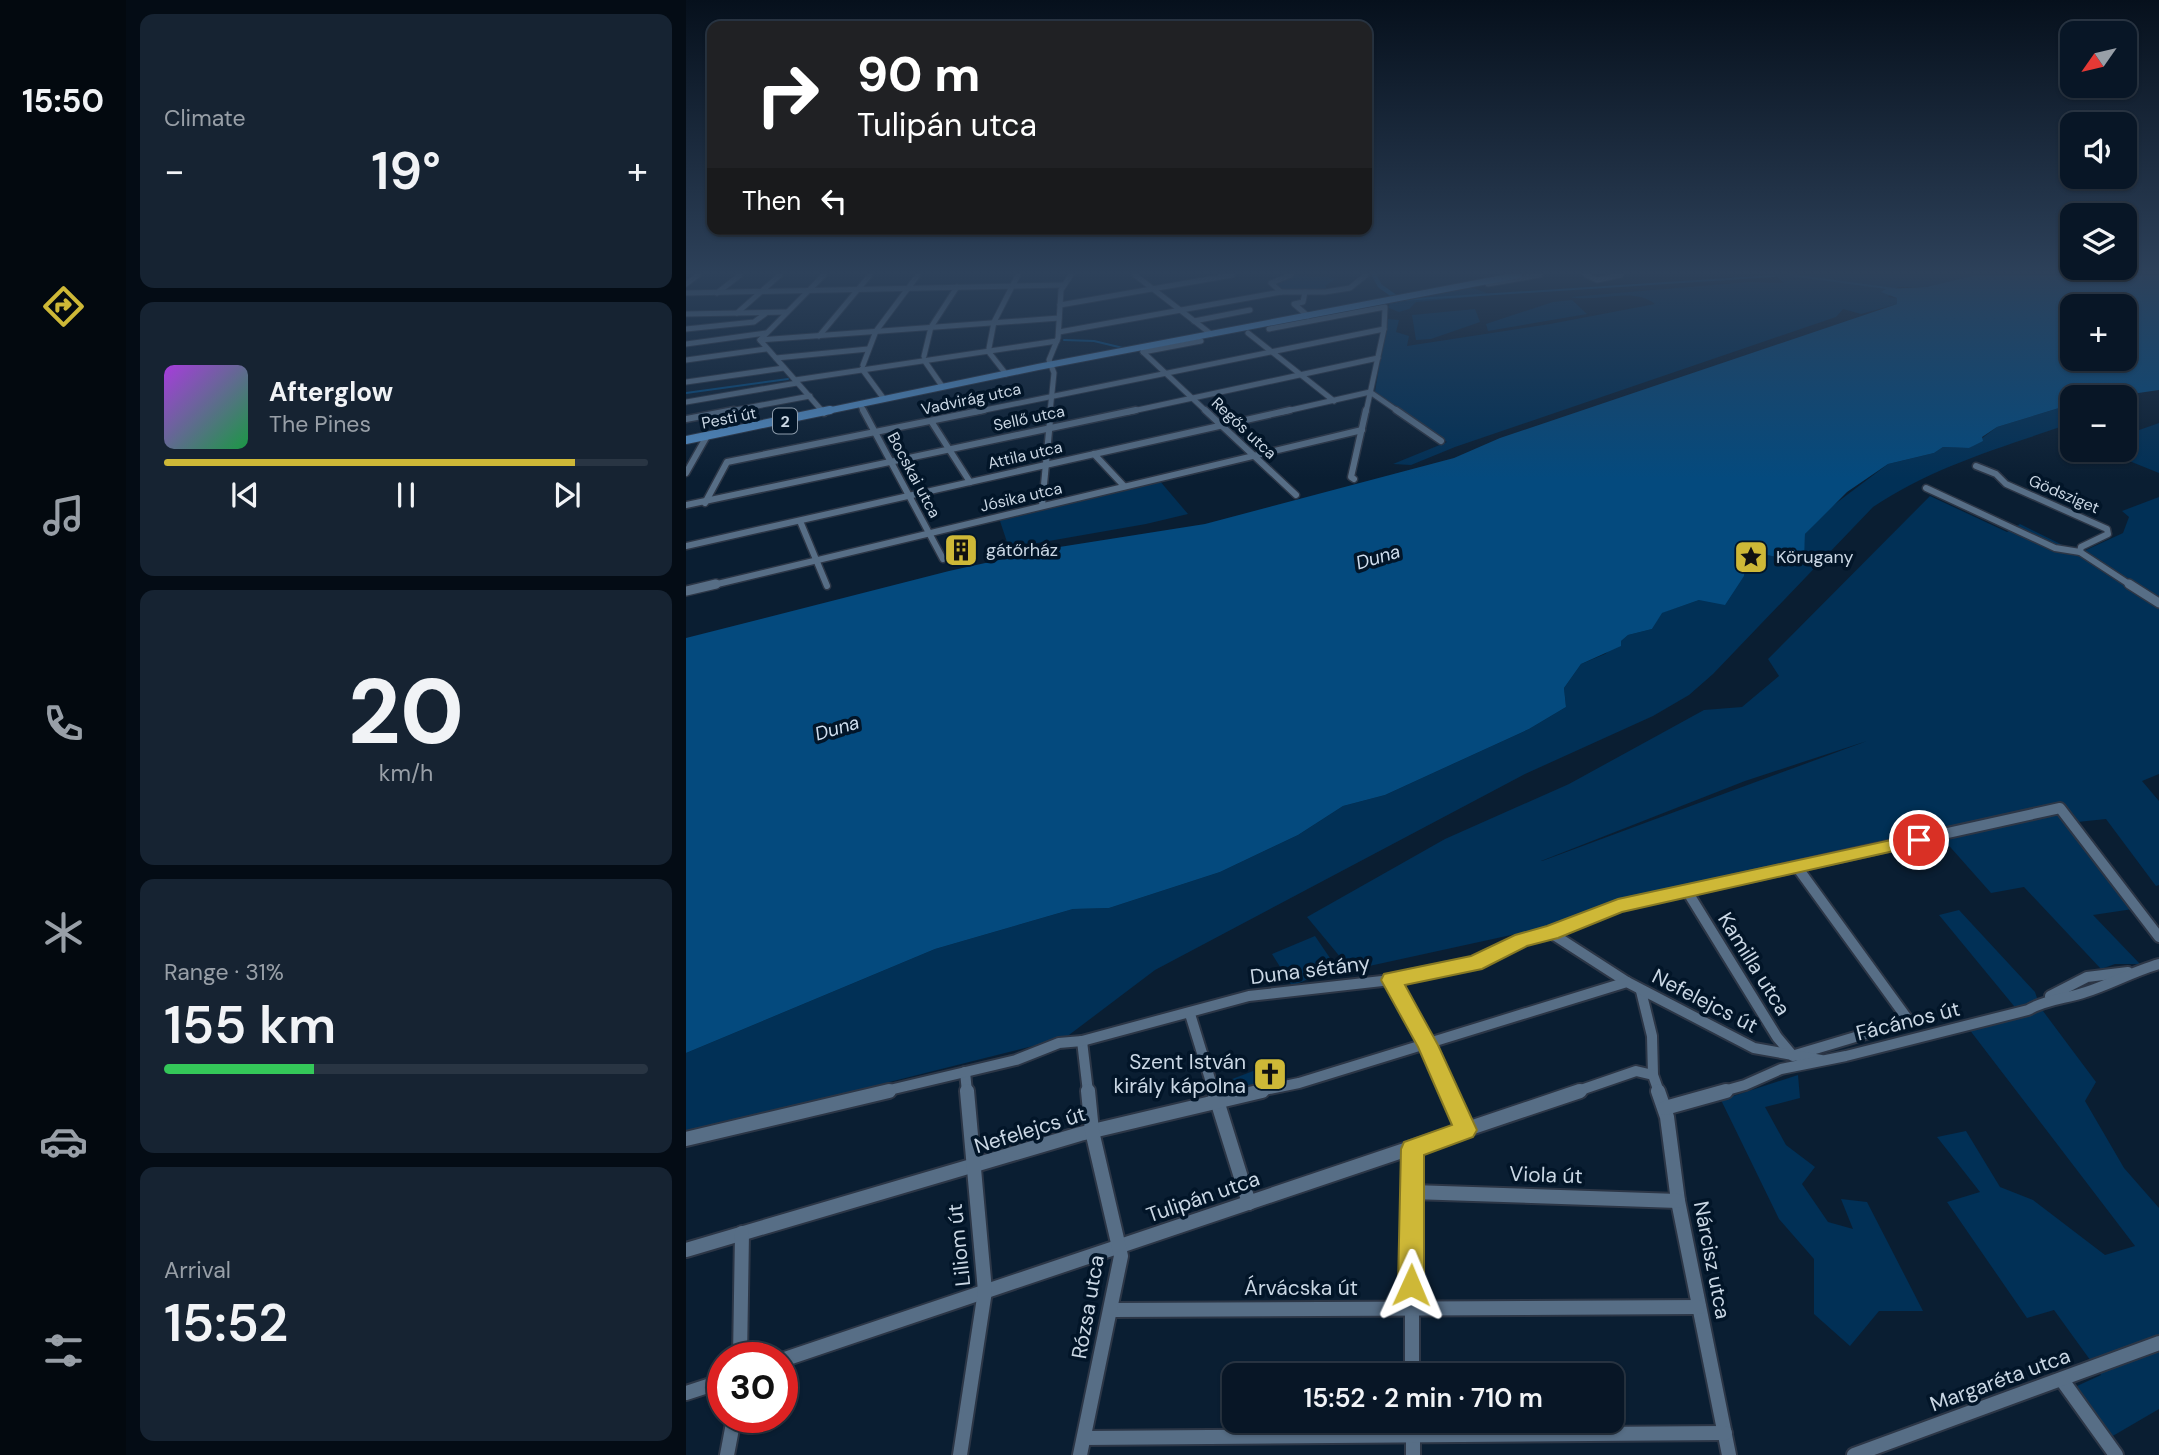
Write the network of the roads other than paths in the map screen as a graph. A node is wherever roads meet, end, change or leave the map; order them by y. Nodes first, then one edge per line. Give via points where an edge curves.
1 (762, 343) edge
2 (871, 343) edge
3 (927, 343) edge
4 (990, 343) edge
5 (1029, 343) edge
6 (1056, 343) edge
7 (1166, 343) edge
8 (1191, 343) edge
9 (1260, 343) edge
10 (1316, 343) edge
11 (1381, 343) edge
12 (766, 349) junction
13 (868, 349) junction
14 (988, 350) junction
15 (1271, 352) junction
16 (775, 358) junction
17 (924, 358) junction
18 (1378, 358) junction
19 (686, 360) edge
20 (1052, 365) junction
21 (862, 367) junction
22 (784, 368) junction
23 (1166, 373) junction
24 (1006, 374) junction
25 (1300, 374) junction
26 (794, 379) junction
27 (686, 382) edge
28 (942, 386) junction
29 (1370, 392) junction
30 (810, 396) junction
31 (1052, 396) junction
32 (1192, 398) junction
33 (884, 399) junction
34 (1334, 401) junction
35 (686, 402) edge
36 (860, 404) junction
37 (824, 413) junction
38 (686, 419) edge
39 (931, 421) junction
40 (1222, 426) junction
41 (1049, 428) junction
42 (1362, 430) junction
43 (875, 432) junction
44 (707, 436) junction
45 (686, 440) edge
46 (1441, 441) dead end
47 (949, 450) junction
48 (1094, 454) junction
49 (1254, 456) junction
50 (891, 463) junction
51 (1045, 465) junction
52 (1976, 466) dead end
53 (686, 473) edge
54 (1354, 479) dead end
55 (970, 482) junction
56 (1124, 486) junction
57 (1926, 488) dead end
58 (1296, 495) dead end
59 (909, 496) junction
60 (705, 503) junction
61 (686, 505) edge
62 (1042, 506) junction
63 (800, 521) junction
64 (929, 532) junction
65 (686, 546) edge
66 (2080, 552) junction
67 (943, 559) dead end
68 (816, 560) junction
69 (827, 586) dead end
70 (686, 591) edge
71 (2159, 603) edge
72 (1797, 867) junction
73 (1687, 891) junction
74 (1551, 933) junction
75 (2159, 937) edge
76 (2159, 964) edge
77 (1391, 980) junction
78 (1627, 982) junction
79 (1641, 991) junction
80 (1190, 1014) junction
81 (1082, 1041) junction
82 (1427, 1045) junction
83 (1793, 1056) junction
84 (1821, 1060) junction
85 (1781, 1069) junction
86 (965, 1072) junction
87 (1653, 1074) junction
88 (1216, 1100) junction
89 (1665, 1108) junction
90 (1465, 1130) junction
91 (1092, 1131) junction
92 (686, 1139) edge
93 (1412, 1149) junction
94 (972, 1167) junction
95 (1412, 1192) junction
96 (1678, 1200) junction
97 (1248, 1203) junction
98 (742, 1233) junction
99 (1119, 1247) junction
100 (686, 1250) edge
101 (985, 1291) junction
102 (1699, 1307) junction
103 (1411, 1308) junction
104 (1112, 1310) junction
105 (740, 1342) edge
106 (2159, 1343) edge
107 (798, 1355) edge
108 (1412, 1363) edge
109 (2062, 1380) junction
110 (707, 1386) edge
111 (686, 1393) edge
112 (1624, 1431) edge
113 (731, 1433) edge
114 (1248, 1433) edge
115 (1413, 1433) edge
116 (1725, 1433) junction
117 (1084, 1438) junction
118 (727, 1455) edge
119 (960, 1455) edge
120 (1080, 1455) edge
121 (1413, 1455) edge
122 (1729, 1455) edge
123 (1854, 1455) edge
124 (2116, 1455) edge

1 - 12 street
2 - 13 street
3 - 17 street
4 - 14 street
5 - 14 street
6 - 20 street via 1049,360
7 - 20 main road, Pesti út / 2
8 - 23 street, Regős utca via 1143,352
9 - 15 street
10 - 15 street, Vadvirág utca
11 - 18 street
12 - 16 street
12 - 19 street
13 - 16 street
13 - 21 street
14 - 17 street
14 - 24 street
15 - 23 street, Vadvirág utca
15 - 25 street
16 - 22 street
17 - 21 street
17 - 28 street
18 - 25 street, Sellő utca
18 - 29 street
20 - 24 main road, Pesti út / 2
20 - 31 street
21 - 26 street
21 - 33 street
22 - 26 street
22 - 27 street
23 - 31 street, Vadvirág utca
23 - 32 street, Regős utca
24 - 28 main road, Pesti út / 2
25 - 32 street, Sellő utca
25 - 34 street
26 - 30 street
26 - 35 street
28 - 33 main road, Pesti út / 2
29 - 34 street, Attila utca
29 - 42 street
29 - 46 street
30 - 37 street
30 - 38 street
31 - 39 street, Vadvirág utca
31 - 41 street
32 - 40 street, Regős utca
32 - 41 street, Sellő utca
33 - 36 main road, Pesti út / 2
34 - 40 street, Attila utca
36 - 37 main road, Pesti út / 2
36 - 43 street, Bocskai utca
37 - 44 main road, Pesti út / 2
39 - 43 street, Vadvirág utca
39 - 47 street
40 - 48 street, Attila utca
40 - 49 street, Regős utca
41 - 47 street, Sellő utca
41 - 51 street
42 - 49 street, Jósika utca
42 - 54 street
43 - 50 street, Bocskai utca
43 - 60 street, Vadvirág utca via 727,462
44 - 45 main road, Pesti út / 2
44 - 53 street
47 - 50 street, Sellő utca
47 - 55 street
48 - 51 street, Attila utca
48 - 56 street
49 - 56 street, Jósika utca
49 - 58 street, Regős utca
50 - 59 street, Bocskai utca
50 - 60 street, Sellő utca
51 - 55 street, Attila utca
51 - 62 street
52 - 66 street, Gödsziget via 2107,530 2108,534 2081,547
55 - 59 street, Attila utca
56 - 62 street, Jósika utca
57 - 66 street via 2055,548
59 - 63 street, Attila utca
59 - 64 street, Bocskai utca
60 - 61 street, Sellő utca
62 - 64 street, Jósika utca
63 - 65 street, Attila utca
63 - 68 street
64 - 67 street, Bocskai utca
64 - 68 street, Jósika utca
66 - 71 street
68 - 69 street
68 - 70 street, Jósika utca
72 - 73 street, Duna sétány
72 - 75 street, Duna sétány via 2060,808
72 - 83 street via 1909,1021
73 - 74 street, Duna sétány via 1618,906
73 - 83 street, Kamilla utca
74 - 77 street, Duna sétány via 1522,940 1475,963
74 - 78 street
76 - 84 street, Fácános út via 2004,1017
77 - 80 street, Duna sétány via 1249,996
77 - 82 street
78 - 79 street, Nefelejcs út
78 - 82 street, Nefelejcs út
79 - 83 street, Nefelejcs út via 1754,1048
79 - 87 street, Nárcisz utca via 1652,1036
80 - 81 street, Duna sétány
80 - 88 street
81 - 86 street, Duna sétány via 1059,1043 1016,1060
81 - 91 street, Rózsa utca
82 - 88 street, Nefelejcs út via 1299,1083
82 - 90 street
83 - 84 street, Nefelejcs út
83 - 85 street
84 - 85 street, Fácános út
85 - 89 street, Fácános út
86 - 92 street, Duna sétány
86 - 94 street, Liliom út
87 - 89 street, Nárcisz utca
87 - 90 street, Tulipán utca via 1636,1071
88 - 91 street, Nefelejcs út
88 - 97 street
89 - 96 street, Nárcisz utca
90 - 93 street, Tulipán utca
91 - 94 street, Nefelejcs út
91 - 99 street, Rózsa utca
93 - 95 street
93 - 97 street, Tulipán utca
94 - 98 street, Nefelejcs út
94 - 101 street, Liliom út
95 - 96 street, Viola út
95 - 103 street
96 - 102 street, Nárcisz utca
97 - 99 street, Tulipán utca
98 - 100 street, Nefelejcs út
98 - 105 street
99 - 101 street, Tulipán utca
99 - 104 street, Rózsa utca via 1121,1264
101 - 107 street, Tulipán utca
101 - 119 street, Liliom út
102 - 103 street, Árvácska út
102 - 116 street, Nárcisz utca
103 - 104 street, Árvácska út
103 - 108 street
104 - 117 street, Rózsa utca
106 - 109 street, Margaréta utca
109 - 123 street, Margaréta utca
109 - 124 street
110 - 111 street
112 - 116 street
113 - 118 street
114 - 117 street
115 - 121 street
116 - 122 street, Nárcisz utca
117 - 120 street, Rózsa utca

